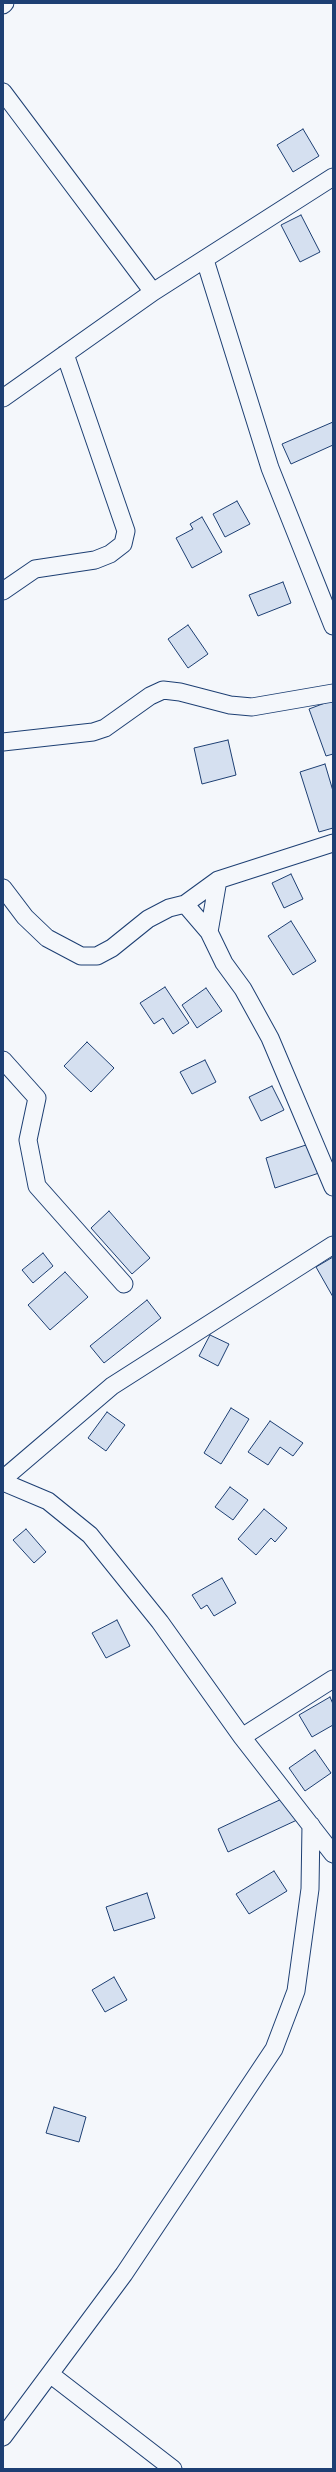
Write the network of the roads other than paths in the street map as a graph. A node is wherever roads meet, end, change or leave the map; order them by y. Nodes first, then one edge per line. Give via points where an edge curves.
1 (3, 92) edge
2 (333, 177) edge
3 (205, 260) junction
4 (153, 292) junction
5 (65, 354) junction
6 (3, 398) edge
7 (3, 590) edge
8 (333, 626) edge
9 (333, 693) edge
10 (3, 742) edge
11 (333, 843) edge
12 (218, 880) junction
13 (3, 888) edge
14 (185, 904) junction
15 (209, 932) junction
16 (3, 1060) edge
17 (333, 1187) edge
18 (333, 1245) edge
19 (124, 1284) dead end
20 (3, 1480) edge
21 (333, 1679) edge
22 (242, 1737) junction
23 (310, 1825) junction
24 (333, 1854) edge
25 (50, 2374) junction
26 (4, 2436) edge
27 (173, 2469) edge

1 - 4 street
2 - 3 street
3 - 4 street
3 - 8 street via 270,468
4 - 5 street
5 - 6 street
5 - 7 street via 124,524 126,531 123,544 110,554 94,560 35,569
9 - 10 street via 252,707 230,705 162,690 105,728 93,732
11 - 12 street
12 - 14 street
12 - 15 street
13 - 14 street via 25,917 47,938 81,956 97,956 112,948 148,919 169,908
14 - 15 street
15 - 17 street via 224,963 243,989 270,1038
16 - 19 street via 37,1098 28,1140 37,1186
18 - 20 street via 112,1386
20 - 22 street via 48,1502 90,1535 160,1622
21 - 22 street
22 - 23 street
23 - 24 street
23 - 25 street via 310,1889 296,1991 274,2048 124,2274
25 - 26 street
25 - 27 street

